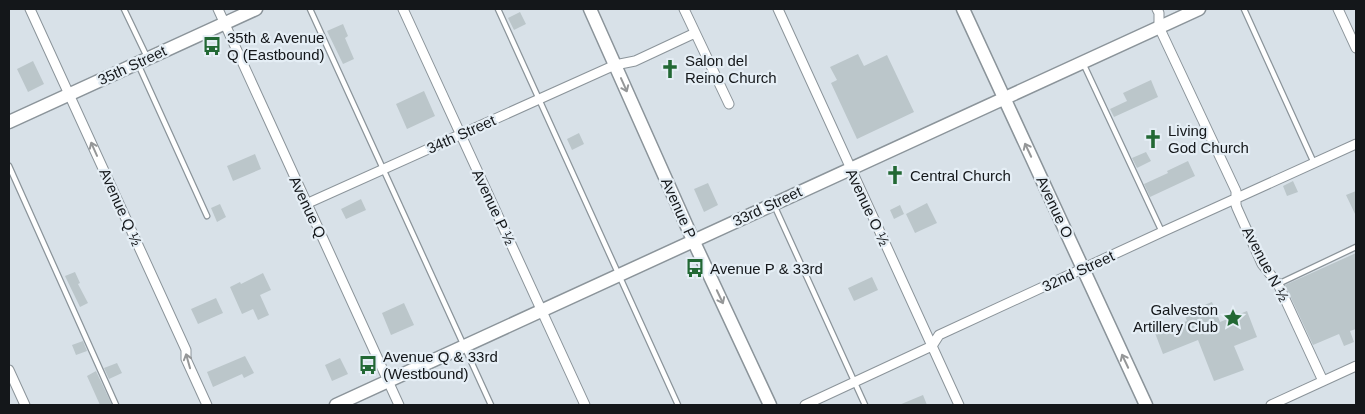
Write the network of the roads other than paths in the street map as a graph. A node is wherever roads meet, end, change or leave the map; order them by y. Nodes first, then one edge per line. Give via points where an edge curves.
1 (30, 9) edge
2 (124, 9) edge
3 (218, 9) edge
4 (256, 9) edge
5 (310, 9) edge
6 (403, 9) edge
7 (498, 9) edge
8 (590, 9) edge
9 (684, 9) edge
10 (778, 9) edge
11 (963, 9) edge
12 (1156, 9) edge
13 (1199, 9) edge
14 (1244, 9) edge
15 (1338, 9) edge
16 (225, 23) junction
17 (1159, 27) junction
18 (695, 33) junction
19 (1356, 48) edge
20 (143, 60) junction
21 (1083, 62) junction
22 (615, 66) junction
23 (69, 94) junction
24 (539, 99) junction
25 (1004, 99) junction
26 (729, 104) dead end
27 (9, 122) edge
28 (461, 134) junction
29 (1356, 144) edge
30 (1314, 163) junction
31 (9, 166) edge
32 (850, 168) junction
33 (383, 169) junction
34 (1236, 198) junction
35 (773, 203) junction
36 (306, 204) junction
37 (207, 216) dead end
38 (1162, 232) junction
39 (693, 240) junction
40 (1356, 247) edge
41 (1083, 269) junction
42 (618, 275) junction
43 (1278, 284) junction
44 (542, 310) junction
45 (464, 346) junction
46 (932, 346) junction
47 (1356, 366) edge
48 (9, 370) edge
49 (388, 381) junction
50 (1324, 381) junction
51 (855, 382) junction
52 (25, 405) edge
53 (116, 405) edge
54 (207, 405) edge
55 (336, 405) edge
56 (399, 405) edge
57 (491, 405) edge
58 (585, 405) edge
59 (678, 405) edge
60 (770, 405) edge
61 (805, 405) edge
62 (865, 405) edge
63 (959, 405) edge
64 (1146, 405) edge
65 (1271, 405) edge

1 - 23 street, Avenue Q ½
2 - 20 lane
3 - 16 street, Avenue Q
4 - 16 street, 35th Street
5 - 33 lane
6 - 28 street, Avenue P ½
7 - 24 lane
8 - 22 street, Avenue P
9 - 18 street
10 - 32 street, Avenue O ½
11 - 25 street, Avenue O
12 - 17 street, Avenue N ½
13 - 17 street, 33rd Street
14 - 30 lane
15 - 19 street
16 - 20 street, 35th Street
16 - 36 street, Avenue Q
17 - 21 street, 33rd Street
17 - 34 street, Avenue N ½ via 1236,191
18 - 22 street, 34th Street via 635,61
18 - 26 street
20 - 23 street, 35th Street
20 - 37 lane
21 - 25 street, 33rd Street
21 - 38 lane
22 - 24 street, 34th Street
22 -> 39 street, Avenue P
23 - 27 street, 35th Street
54 -> 23 street, Avenue Q ½ via 186,359 186,350
24 - 28 street, 34th Street
24 - 42 lane
25 - 32 street, 33rd Street
41 -> 25 street, Avenue O
28 - 33 street, 34th Street
28 - 44 street, Avenue P ½
29 - 30 street, 32nd Street
30 - 34 street, 32nd Street
31 - 53 lane
32 - 35 street, 33rd Street
32 - 46 street, Avenue O ½
33 - 36 street, 34th Street
33 - 45 lane
34 - 38 street, 32nd Street
34 - 43 street, Avenue N ½ via 1237,208 1262,264
35 - 39 street, 33rd Street
35 - 51 lane
36 - 49 street, Avenue Q
38 - 41 street, 32nd Street
39 - 42 street, 33rd Street
39 -> 60 street, Avenue P
40 - 43 lane
41 - 46 street, 32nd Street via 939,335
64 -> 41 street, Avenue O
42 - 44 street, 33rd Street
42 - 59 lane
43 - 50 street, Avenue N ½
44 - 45 street, 33rd Street
44 - 58 street, Avenue P ½
45 - 49 street, 33rd Street
45 - 57 lane
46 - 51 street, 32nd Street
46 - 63 street, Avenue O ½
47 - 50 street
48 - 52 street
49 - 55 street, 33rd Street
49 - 56 street, Avenue Q
50 - 65 street
51 - 61 street, 32nd Street
51 - 62 lane

